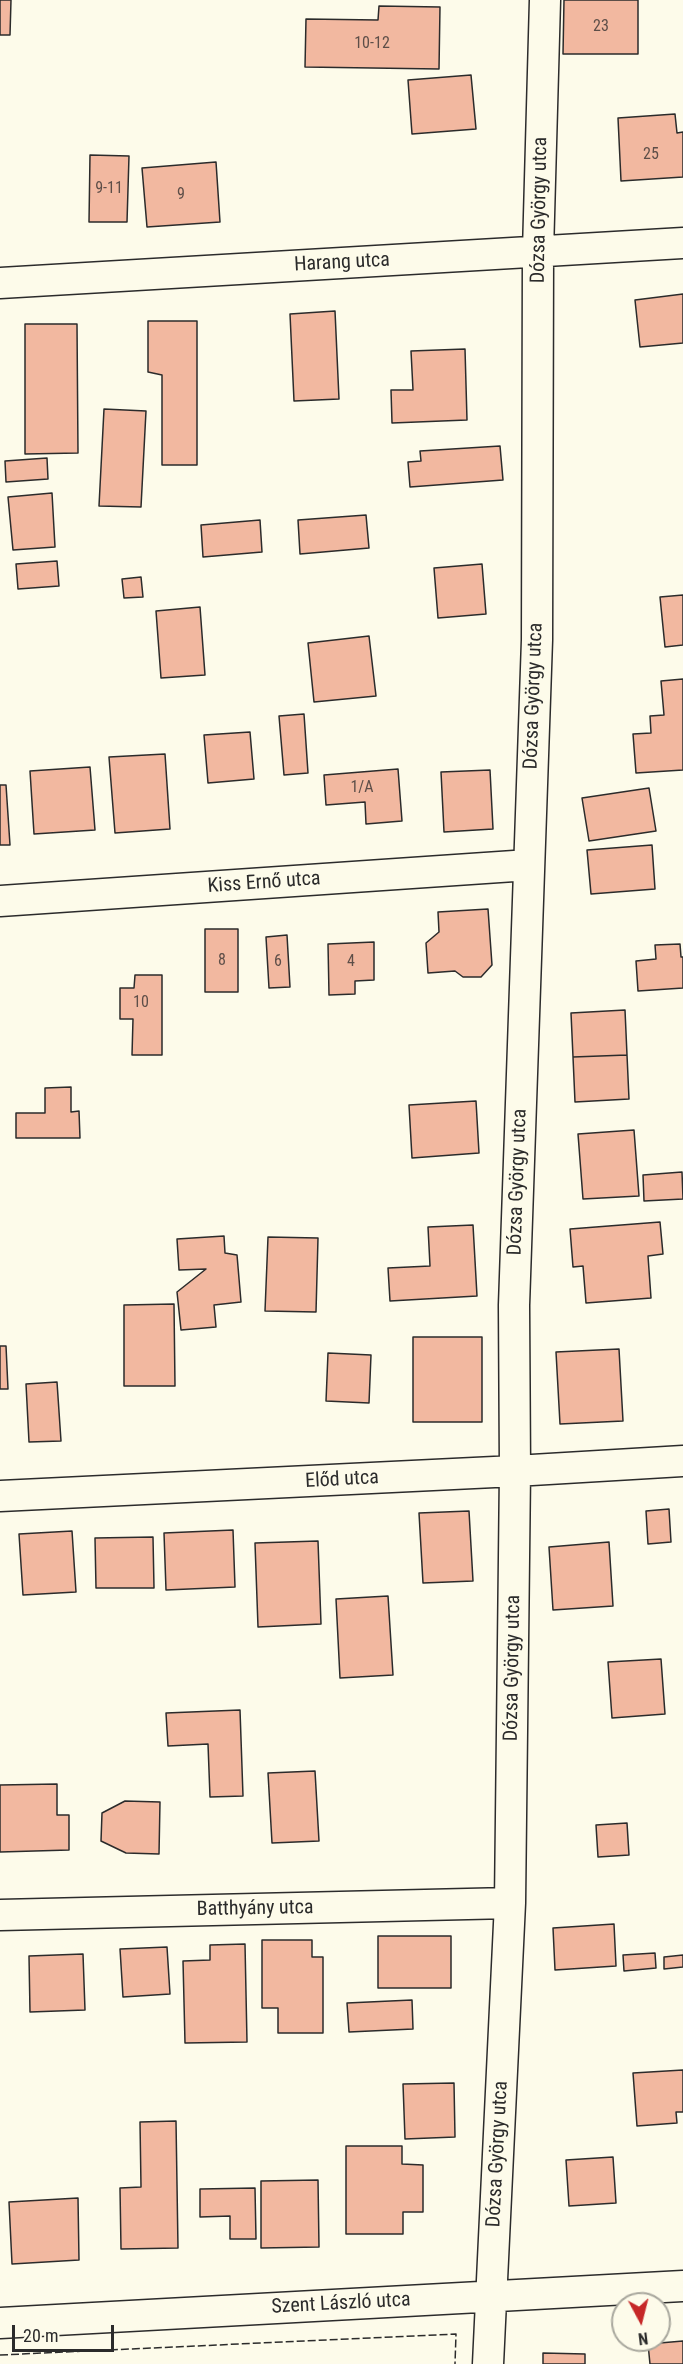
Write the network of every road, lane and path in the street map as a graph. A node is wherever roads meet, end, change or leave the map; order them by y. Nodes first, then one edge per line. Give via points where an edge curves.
1 (544, 0) edge
2 (683, 243) edge
3 (538, 252) junction
4 (0, 283) edge
5 (529, 865) junction
6 (0, 901) edge
7 (683, 1461) edge
8 (515, 1471) junction
9 (0, 1496) edge
10 (510, 1903) junction
11 (0, 1916) edge
12 (683, 2286) edge
13 (490, 2296) junction
14 (0, 2323) edge
15 (488, 2364) edge

1 - 3 street, Dózsa György utca
2 - 3 street, Harang utca
3 - 4 street, Harang utca
3 - 5 street, Dózsa György utca via 537,640
5 - 6 street, Kiss Ernő utca
5 - 8 street, Dózsa György utca via 514,1305
7 - 8 street, Előd utca
8 - 9 street, Előd utca
8 - 10 street, Dózsa György utca
10 - 11 street, Batthyány utca
10 - 13 street, Dózsa György utca
12 - 13 street, Szent László utca
13 - 14 street, Szent László utca
13 - 15 street, Dózsa György utca

